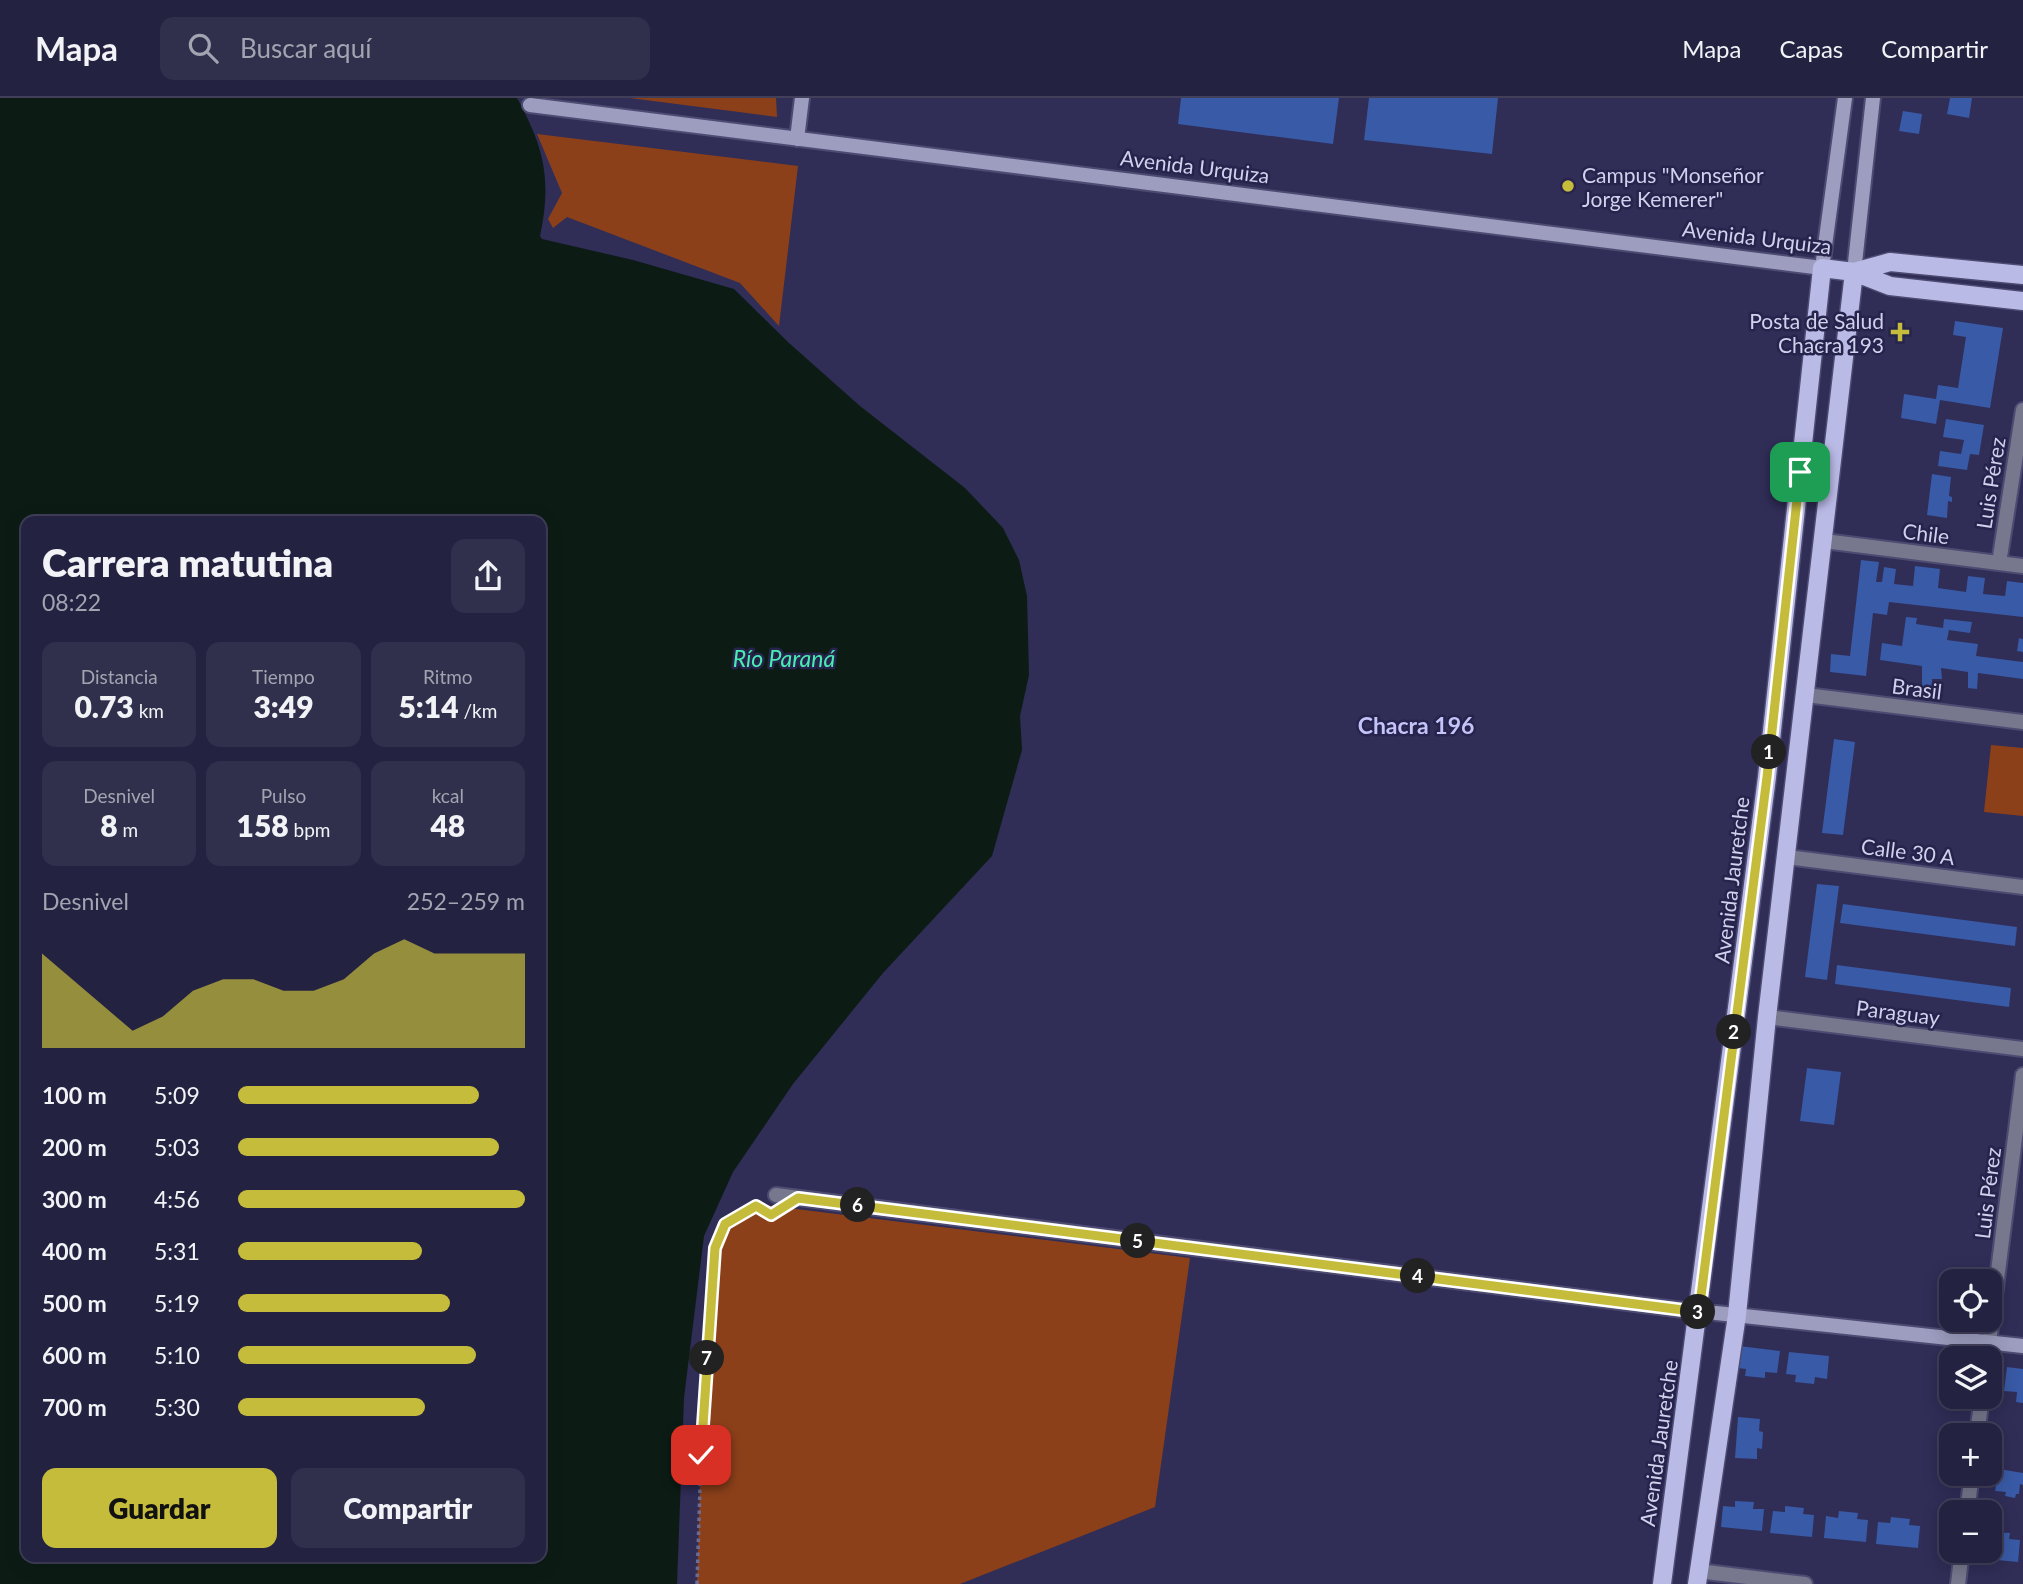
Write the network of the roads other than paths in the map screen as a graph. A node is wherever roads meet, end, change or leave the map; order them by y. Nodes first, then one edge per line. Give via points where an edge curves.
1 (802, 98) edge
2 (1845, 98) edge
3 (1873, 98) edge
4 (530, 105) dead end
5 (797, 139) junction
6 (1822, 268) junction
7 (1854, 272) junction
8 (2023, 275) edge
9 (2023, 301) edge
10 (2023, 410) edge
11 (1824, 541) junction
12 (1999, 563) junction
13 (2023, 566) edge
14 (1806, 695) junction
15 (2023, 722) edge
16 (1787, 857) junction
17 (2023, 887) edge
18 (1767, 1017) junction
19 (2023, 1049) edge
20 (2023, 1075) edge
21 (776, 1195) dead end
22 (1707, 1312) junction
23 (1737, 1315) junction
24 (1989, 1342) junction
25 (1988, 1346) edge
26 (2023, 1346) edge
27 (1960, 1563) edge
28 (1697, 1578) edge
29 (1662, 1584) edge
30 (1805, 1584) edge
31 (1958, 1584) edge

1 - 5 main road
2 - 6 main road, Avenida Jauretche
3 - 7 main road
4 - 5 main road, Avenida Urquiza
5 - 6 main road, Avenida Urquiza
6 - 7 main road, Avenida Urquiza
6 - 22 main road, Avenida Jauretche
7 - 8 main road, Avenida Urquiza via 1890,262
7 - 9 main road, Avenida Urquiza via 1890,286
7 - 11 main road
10 - 12 street, Luis Pérez
11 - 12 street, Chile
11 - 14 main road
12 - 13 street, Chile
14 - 15 street, Brasil
14 - 16 main road
16 - 17 street, Calle 30 A
16 - 18 main road
18 - 19 street, Paraguay
18 - 23 main road
20 - 24 street, Luis Pérez
21 - 22 street
22 - 23 main road
22 - 29 main road, Avenida Jauretche
23 - 24 main road
23 - 28 main road
24 - 25 street, Luis Pérez
24 - 26 main road
27 - 31 street
28 - 30 street

